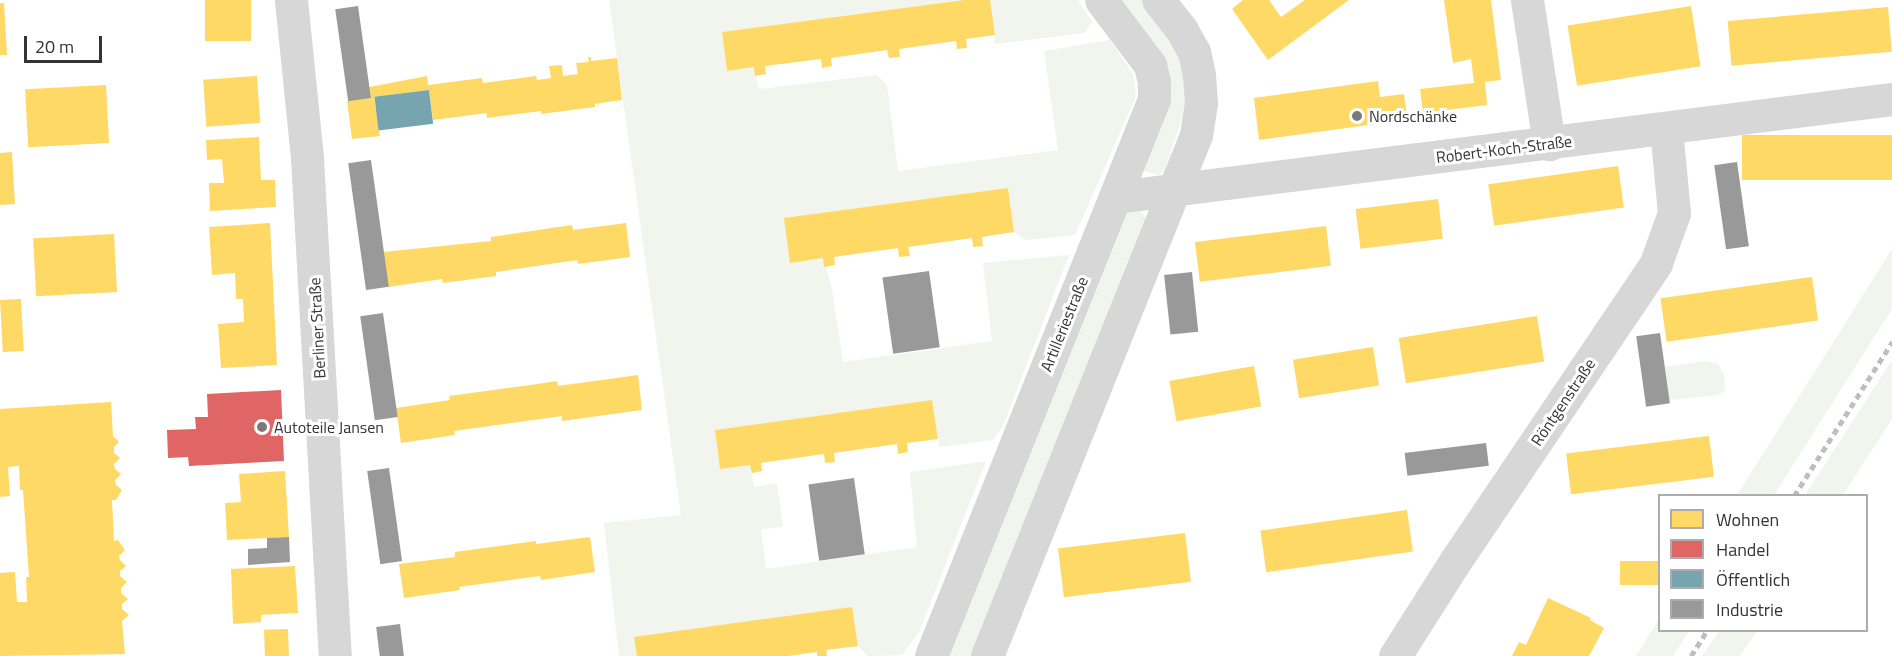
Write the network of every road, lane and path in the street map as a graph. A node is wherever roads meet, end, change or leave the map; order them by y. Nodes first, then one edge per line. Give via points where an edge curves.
1 (291, 0) edge
2 (1101, 0) edge
3 (1158, 0) edge
4 (1527, 0) edge
5 (1892, 99) edge
6 (1666, 129) junction
7 (1549, 144) junction
8 (1174, 190) junction
9 (1116, 197) junction
10 (335, 656) edge
11 (931, 656) edge
12 (987, 656) edge
13 (1395, 656) edge

1 - 10 street, Berliner Straße via 307,158
2 - 9 street, Artilleriestraße via 1150,65 1154,82 1154,99
3 - 8 street via 1194,52 1199,75 1201,103 1196,135
4 - 7 street
5 - 6 street, Robert-Koch-Straße
6 - 7 street, Robert-Koch-Straße
6 - 13 street, Röntgenstraße via 1674,213 1656,263
7 - 8 street, Robert-Koch-Straße
8 - 9 street, Robert-Koch-Straße
8 - 12 street
9 - 11 street, Artilleriestraße

